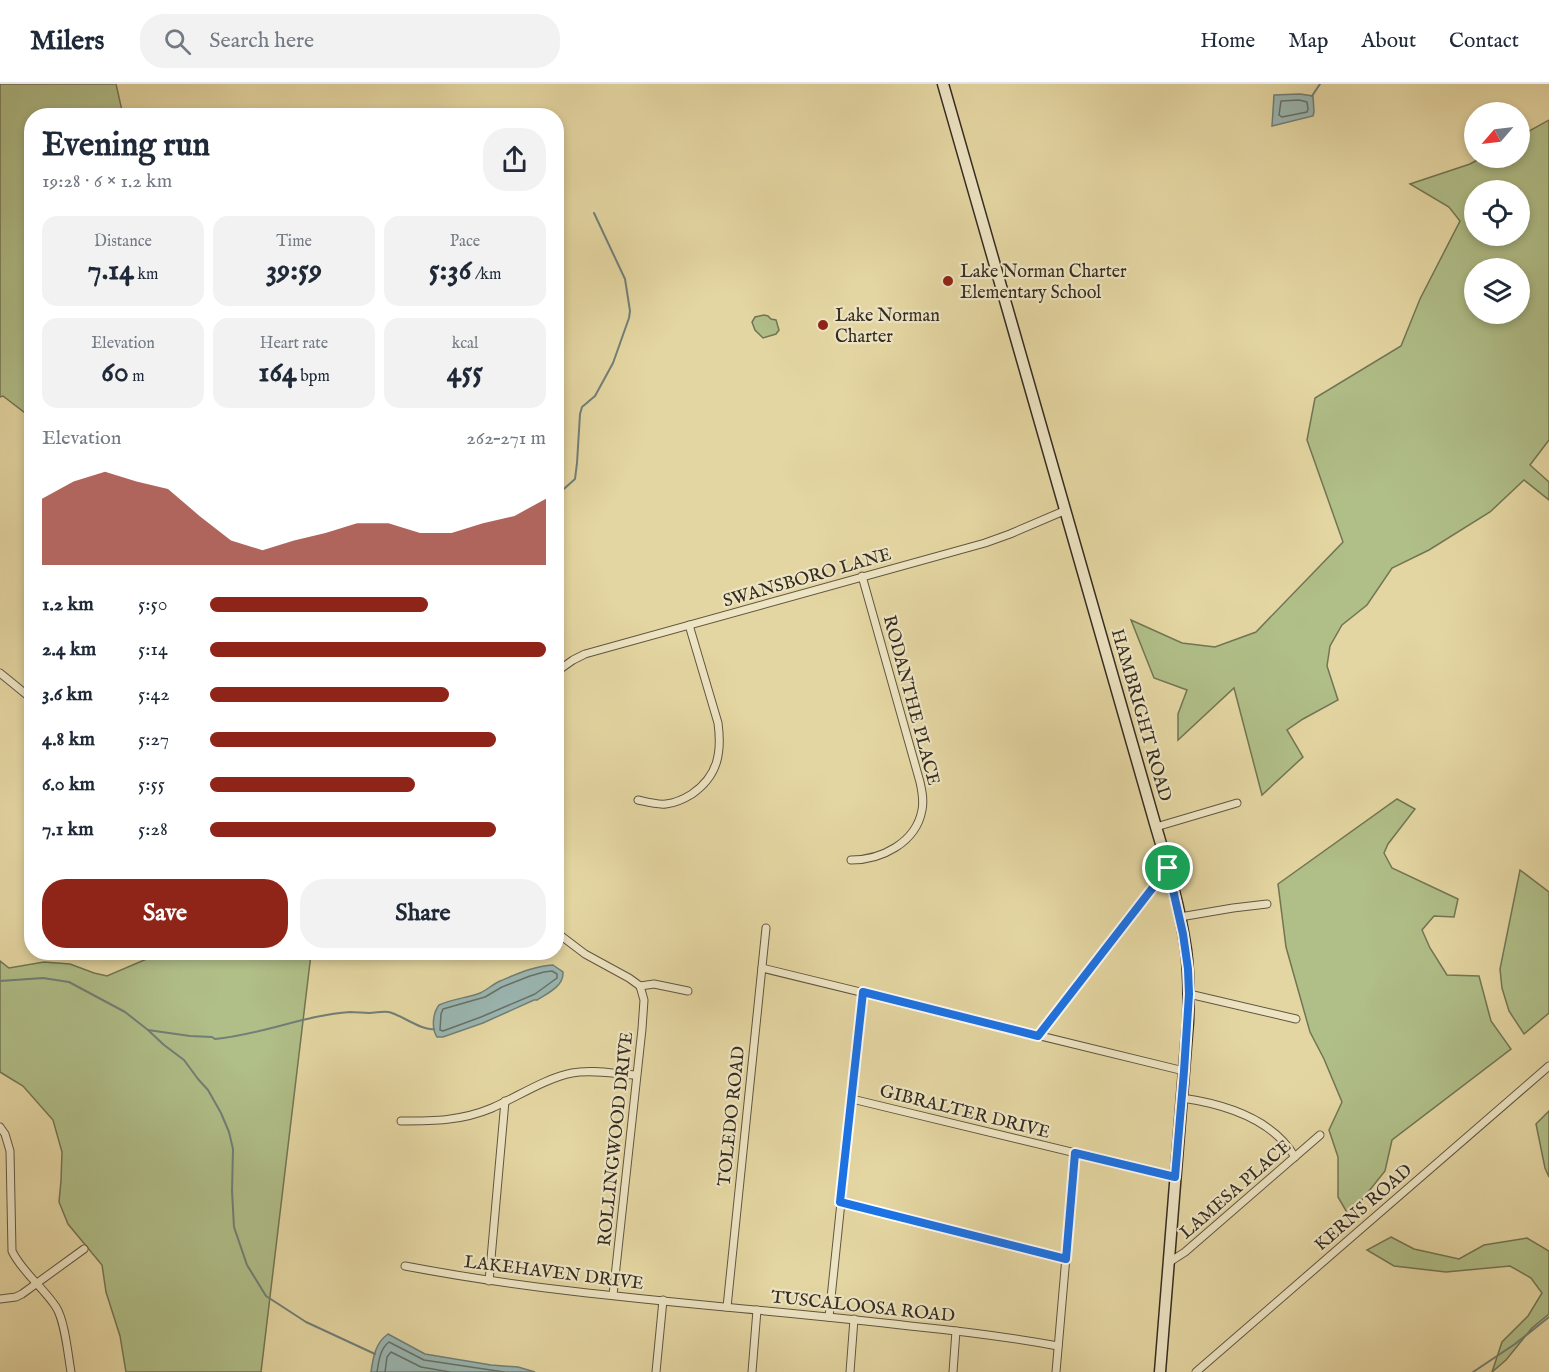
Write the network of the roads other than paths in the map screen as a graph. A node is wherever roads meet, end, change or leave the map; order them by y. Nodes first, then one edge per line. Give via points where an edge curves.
1 (943, 84) edge
2 (1066, 510) junction
3 (862, 576) junction
4 (689, 625) junction
5 (564, 666) edge
6 (0, 673) edge
7 (24, 693) edge
8 (638, 800) dead end
9 (1238, 803) dead end
10 (1156, 827) junction
11 (851, 860) dead end
12 (1168, 868) junction
13 (1267, 904) dead end
14 (1180, 917) junction
15 (766, 928) dead end
16 (564, 938) edge
17 (762, 968) junction
18 (640, 986) junction
19 (688, 990) dead end
20 (863, 992) junction
21 (1189, 994) junction
22 (1296, 1019) dead end
23 (1038, 1036) junction
24 (1549, 1066) edge
25 (1184, 1071) junction
26 (636, 1076) junction
27 (1182, 1098) junction
28 (852, 1099) junction
29 (505, 1101) junction
30 (401, 1121) dead end
31 (0, 1127) edge
32 (1320, 1135) dead end
33 (1075, 1153) junction
34 (1295, 1157) junction
35 (1175, 1177) junction
36 (840, 1202) junction
37 (84, 1249) dead end
38 (1066, 1259) junction
39 (1168, 1263) junction
40 (405, 1266) dead end
41 (489, 1281) junction
42 (36, 1283) junction
43 (613, 1295) junction
44 (0, 1299) edge
45 (663, 1300) junction
46 (727, 1307) junction
47 (757, 1310) junction
48 (829, 1317) junction
49 (854, 1319) junction
50 (956, 1331) junction
51 (1059, 1346) junction
52 (71, 1372) edge
53 (656, 1372) edge
54 (752, 1372) edge
55 (850, 1372) edge
56 (952, 1372) edge
57 (1056, 1372) edge
58 (1160, 1372) edge
59 (1196, 1372) edge

1 - 2 main road, HAMBRIGHT ROAD
2 - 3 street, SWANSBORO LANE via 985,543
2 - 10 main road, HAMBRIGHT ROAD
3 - 4 street, SWANSBORO LANE
3 - 11 street, RODANTHE PLACE via 923,803 919,820 898,846 867,859
4 - 5 street, SWANSBORO LANE via 585,654
4 - 8 street via 717,723 718,759 710,777 683,799 667,804
6 - 7 street
9 - 10 street
10 - 12 main road, HAMBRIGHT ROAD
12 - 14 main road, HAMBRIGHT ROAD
12 - 23 street
13 - 14 street
14 - 21 main road, HAMBRIGHT ROAD
15 - 17 street, TOLEDO ROAD
16 - 18 street
17 - 20 street
17 - 46 street, TOLEDO ROAD
18 - 19 street via 654,984
18 - 26 street, ROLLINGWOOD DRIVE via 644,1000
20 - 23 street
20 - 28 street
21 - 22 street
21 - 25 main road, HAMBRIGHT ROAD
23 - 25 street
24 - 59 street, KERNS ROAD
25 - 27 main road, HAMBRIGHT ROAD
26 - 29 street via 570,1073
26 - 43 street, ROLLINGWOOD DRIVE
27 - 34 street via 1216,1104 1251,1118 1274,1133
27 - 35 main road, HAMBRIGHT ROAD
28 - 33 street, GIBRALTER DRIVE
28 - 36 street
29 - 30 street via 454,1119
29 - 41 street
31 - 42 street via 10,1151 12,1251
32 - 34 street, LAMESA PLACE
33 - 35 street, GIBRALTER DRIVE
33 - 38 street
34 - 39 street, LAMESA PLACE
35 - 39 main road, HAMBRIGHT ROAD
36 - 38 street
36 - 48 street
37 - 42 street
38 - 51 street
39 - 58 main road, HAMBRIGHT ROAD
40 - 41 street, LAKEHAVEN DRIVE
41 - 43 street, LAKEHAVEN DRIVE
42 - 44 street via 16,1297
42 - 52 street via 59,1313
43 - 45 street, LAKEHAVEN DRIVE
45 - 46 street, TUSCALOOSA ROAD
45 - 53 street, LAKEHAVEN DRIVE
46 - 47 street, TUSCALOOSA ROAD
47 - 48 street, TUSCALOOSA ROAD
47 - 54 street
48 - 49 street, TUSCALOOSA ROAD
49 - 50 street, TUSCALOOSA ROAD
49 - 55 street
50 - 51 street, TUSCALOOSA ROAD
50 - 56 street
51 - 57 street

